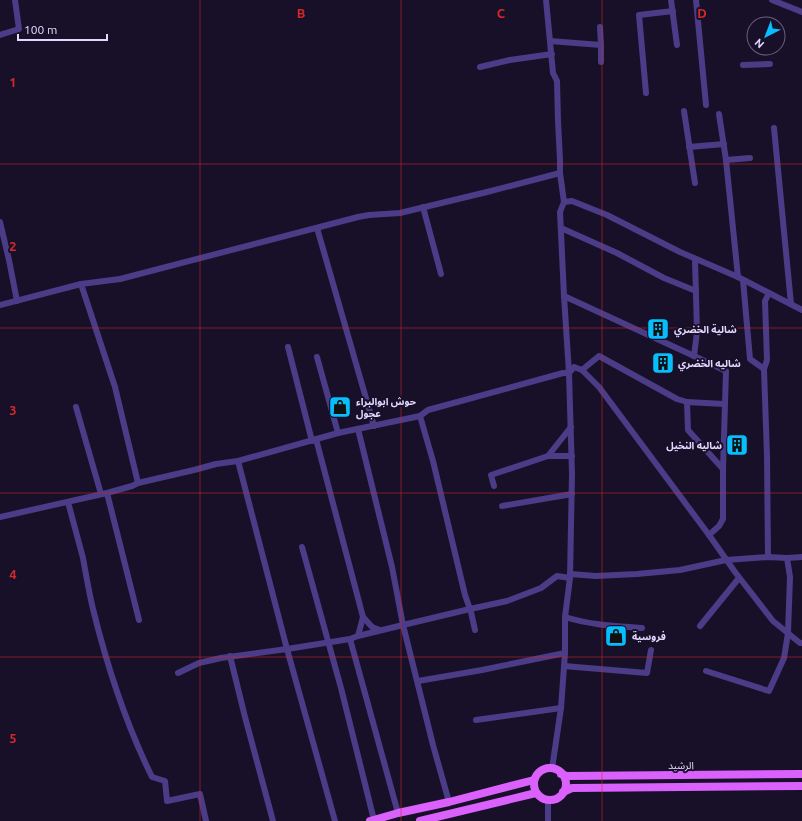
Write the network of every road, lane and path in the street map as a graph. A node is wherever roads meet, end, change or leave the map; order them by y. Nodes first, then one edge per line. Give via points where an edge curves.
1 (15, 0) edge
2 (546, 0) edge
3 (671, 0) edge
4 (696, 0) edge
5 (772, 0) edge
6 (782, 2) edge
7 (672, 11) junction
8 (802, 12) edge
9 (600, 27) dead end
10 (0, 35) edge
11 (550, 41) junction
12 (601, 45) junction
13 (677, 45) dead end
14 (552, 54) junction
15 (601, 62) dead end
16 (770, 64) dead end
17 (743, 66) dead end
18 (480, 67) dead end
19 (646, 93) dead end
20 (706, 105) dead end
21 (684, 111) dead end
22 (719, 114) dead end
23 (774, 128) dead end
24 (724, 144) junction
25 (689, 147) junction
26 (750, 158) dead end
27 (726, 160) junction
28 (560, 173) junction
29 (695, 182) dead end
30 (564, 202) junction
31 (423, 207) junction
32 (0, 222) edge
33 (317, 228) junction
34 (561, 228) junction
35 (695, 259) junction
36 (441, 274) dead end
37 (740, 279) junction
38 (81, 284) junction
39 (696, 291) junction
40 (769, 294) junction
41 (564, 296) junction
42 (17, 301) junction
43 (791, 304) junction
44 (0, 305) edge
45 (802, 310) edge
46 (288, 347) dead end
47 (317, 356) dead end
48 (694, 356) junction
49 (764, 369) junction
50 (582, 370) junction
51 (569, 373) junction
52 (687, 402) junction
53 (724, 404) junction
54 (76, 407) dead end
55 (420, 416) junction
56 (374, 426) junction
57 (571, 427) junction
58 (358, 429) junction
59 (338, 434) junction
60 (314, 440) junction
61 (548, 456) junction
62 (572, 456) junction
63 (238, 461) junction
64 (723, 469) junction
65 (138, 483) junction
66 (494, 486) dead end
67 (104, 493) junction
68 (572, 494) junction
69 (68, 502) junction
70 (502, 506) dead end
71 (0, 517) edge
72 (709, 535) junction
73 (302, 547) dead end
74 (768, 557) junction
75 (802, 557) edge
76 (787, 558) junction
77 (726, 560) junction
78 (570, 576) junction
79 (740, 578) junction
80 (470, 609) junction
81 (363, 617) junction
82 (566, 618) junction
83 (139, 620) dead end
84 (403, 625) junction
85 (700, 626) dead end
86 (642, 628) dead end
87 (382, 630) junction
88 (475, 630) dead end
89 (788, 633) junction
90 (358, 636) junction
91 (350, 639) junction
92 (328, 642) junction
93 (802, 643) edge
94 (287, 649) junction
95 (651, 650) dead end
96 (565, 653) junction
97 (230, 656) junction
98 (564, 666) junction
99 (706, 672) dead end
100 (178, 673) dead end
101 (418, 681) junction
102 (561, 708) junction
103 (476, 720) dead end
104 (552, 769) junction
105 (561, 774) junction
106 (802, 774) edge
107 (534, 780) junction
108 (802, 786) edge
109 (563, 792) junction
110 (536, 793) junction
111 (548, 800) junction
112 (448, 802) junction
113 (398, 813) junction
114 (372, 820) edge
115 (206, 821) edge
116 (273, 821) edge
117 (335, 821) edge
118 (420, 821) edge
119 (548, 821) edge

1 - 10 street via 19,29
2 - 11 street
3 - 7 street
4 - 20 street
5 - 6 street
6 - 8 street
7 - 13 street
7 - 19 street via 639,15
9 - 12 street
11 - 12 street
11 - 14 street
12 - 15 street
14 - 18 street
14 - 28 street via 553,73 558,81
16 - 17 street
21 - 25 street
22 - 24 street
23 - 43 street
24 - 25 street
24 - 27 street
25 - 29 street
26 - 27 street
27 - 37 street
28 - 30 street
28 - 31 street
30 - 34 street via 560,212
30 - 35 street via 572,201 607,215
31 - 33 street via 400,213 369,215
31 - 36 street
32 - 42 street
33 - 38 street via 120,280
33 - 56 street
34 - 39 street
34 - 41 street
35 - 37 street
35 - 39 street
37 - 40 street
37 - 49 street via 750,359
38 - 42 street
38 - 65 street via 115,387
39 - 48 street via 697,332
40 - 43 street
40 - 49 street via 765,301 767,360
41 - 48 street
41 - 51 street
42 - 44 street
43 - 45 street
46 - 60 street
47 - 59 street
48 - 53 street via 726,371
49 - 74 street
50 - 51 street via 574,367
50 - 52 street via 599,356
50 - 72 street via 599,387
51 - 55 street via 563,372 428,410
51 - 57 street
52 - 53 street
52 - 64 street via 688,430
53 - 64 street
54 - 67 street
55 - 56 street
55 - 80 street
56 - 58 street
57 - 61 street
57 - 62 street
58 - 59 street
58 - 84 street via 392,567
59 - 60 street
60 - 63 street
60 - 81 street
61 - 62 street
61 - 66 street via 491,476
62 - 68 street
63 - 65 street
63 - 94 street
64 - 72 street via 723,519
65 - 67 street
67 - 69 street
67 - 83 street
68 - 70 street
68 - 78 street
69 - 71 street
69 - 115 street via 107,658 141,754 152,777 165,781 167,801 200,794
72 - 77 street
73 - 92 street
74 - 76 street
74 - 77 street
75 - 76 street
76 - 89 street via 790,577
77 - 78 street via 680,570
77 - 79 street
78 - 80 street via 557,576 541,588 507,601
78 - 82 street
79 - 85 street
79 - 89 street via 772,621
80 - 84 street
80 - 88 street
81 - 87 street via 372,627
81 - 90 street
82 - 86 street via 593,624
82 - 96 street
84 - 87 street
84 - 101 street
87 - 90 street
89 - 93 street
89 - 99 street via 784,658 769,691
90 - 91 street
91 - 92 street
91 - 113 street
92 - 94 street
92 - 114 street
94 - 97 street
94 - 117 street
95 - 98 street via 647,673
96 - 98 street
96 - 101 street
97 - 100 street via 198,663
97 - 116 street
98 - 102 street
101 - 112 street
102 - 103 street
102 - 104 street
104 - 105 main road
104 - 107 main road via 540,772
105 - 106 main road, الرشيد
105 - 109 main road via 566,785
107 - 110 main road
107 - 112 main road
108 - 109 main road via 572,788
109 - 111 main road via 557,798
110 - 111 main road
110 - 118 main road
111 - 119 street
112 - 113 main road
113 - 114 main road

